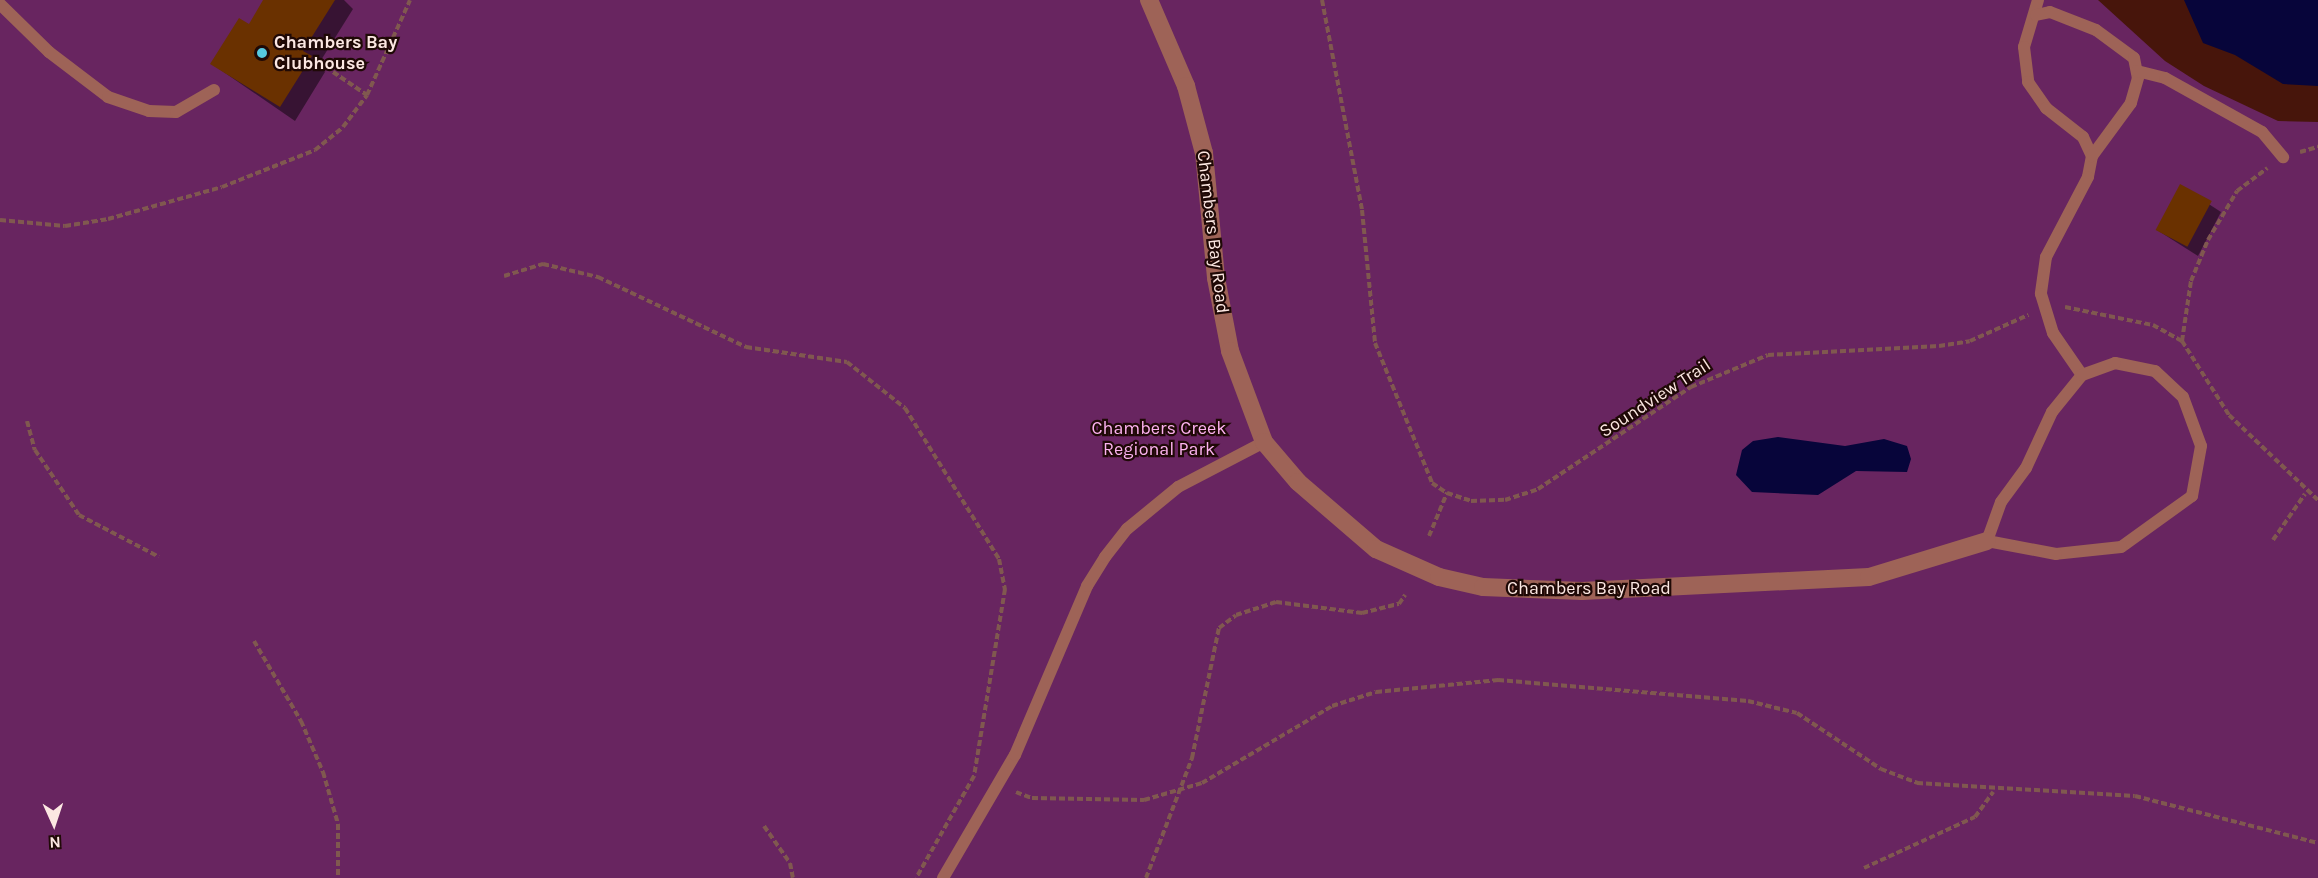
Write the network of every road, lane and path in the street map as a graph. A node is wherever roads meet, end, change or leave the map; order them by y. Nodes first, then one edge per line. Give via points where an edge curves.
1 (404, 0) edge
2 (410, 0) edge
3 (1149, 0) edge
4 (1322, 0) edge
5 (2038, 0) edge
6 (0, 4) edge
7 (408, 6) junction
8 (2036, 15) junction
9 (2137, 71) junction
10 (333, 72) dead end
11 (214, 90) dead end
12 (367, 95) junction
13 (2318, 147) edge
14 (2092, 156) junction
15 (2283, 157) junction
16 (0, 220) edge
17 (504, 276) dead end
18 (2043, 309) junction
19 (2182, 341) junction
20 (2082, 375) junction
21 (27, 422) dead end
22 (1264, 442) junction
23 (1447, 493) junction
24 (2305, 494) junction
25 (2318, 500) edge
26 (1429, 536) dead end
27 (2273, 540) dead end
28 (1988, 541) junction
29 (159, 557) dead end
30 (1406, 595) dead end
31 (254, 641) dead end
32 (974, 776) junction
33 (996, 786) junction
34 (1181, 790) junction
35 (1994, 791) junction
36 (764, 826) dead end
37 (2318, 843) edge
38 (1864, 868) dead end
39 (338, 878) edge
40 (793, 878) edge
41 (916, 878) edge
42 (943, 878) edge
43 (1146, 878) edge

1 - 7 path
2 - 7 path
3 - 22 street, Chambers Bay Road via 1186,86 1204,153 1216,278 1230,351
4 - 23 path via 1362,210 1375,343 1432,483
5 - 8 lane
6 - 11 lane via 49,52 108,97 149,111 176,112
7 - 12 path
8 - 9 lane via 2050,12 2116,40 2134,58
8 - 14 lane via 2024,47 2028,81 2046,108 2083,137
9 - 14 lane via 2131,103
9 - 15 lane via 2165,78 2262,132
10 - 12 path
12 - 16 path via 315,150 267,172 108,219 65,226
13 - 15 path
14 - 18 lane via 2088,177 2046,257
15 - 19 path via 2237,191 2208,240 2191,281
17 - 32 path via 543,264 598,276 746,347 847,362 905,408 999,559 1005,589
18 - 19 path, Soundview Trail via 2108,312 2153,325
18 - 20 lane
18 - 23 path, Soundview Trail via 1970,341 1768,355 1691,387 1539,489 1505,500 1471,501
19 - 24 path, Soundview Trail via 2229,415
20 - 28 lane via 2052,412 2026,468 2001,502
20 - 28 lane via 2115,363 2155,371 2183,397 2201,446 2192,496 2121,547 2056,554
21 - 29 path via 35,450 79,515
22 - 28 street, Chambers Bay Road via 1298,482 1376,549 1439,577 1483,587 1582,591 1829,582 1920,564
22 - 33 lane via 1178,487 1127,529 1105,557 1087,586 1033,718
23 - 26 path
24 - 25 path, Soundview Trail
24 - 27 path
30 - 34 path via 1399,604 1362,614 1276,602 1236,615 1219,628
31 - 39 path via 301,721 323,772 338,824
32 - 33 path
32 - 41 path
33 - 34 path via 1044,798 1144,800
33 - 42 lane
34 - 35 path via 1332,706 1426,684 1498,680 1748,701 1797,712 1881,769 1917,783
34 - 43 path
35 - 37 path via 2135,796
35 - 38 path via 1975,817
36 - 40 path via 790,862

